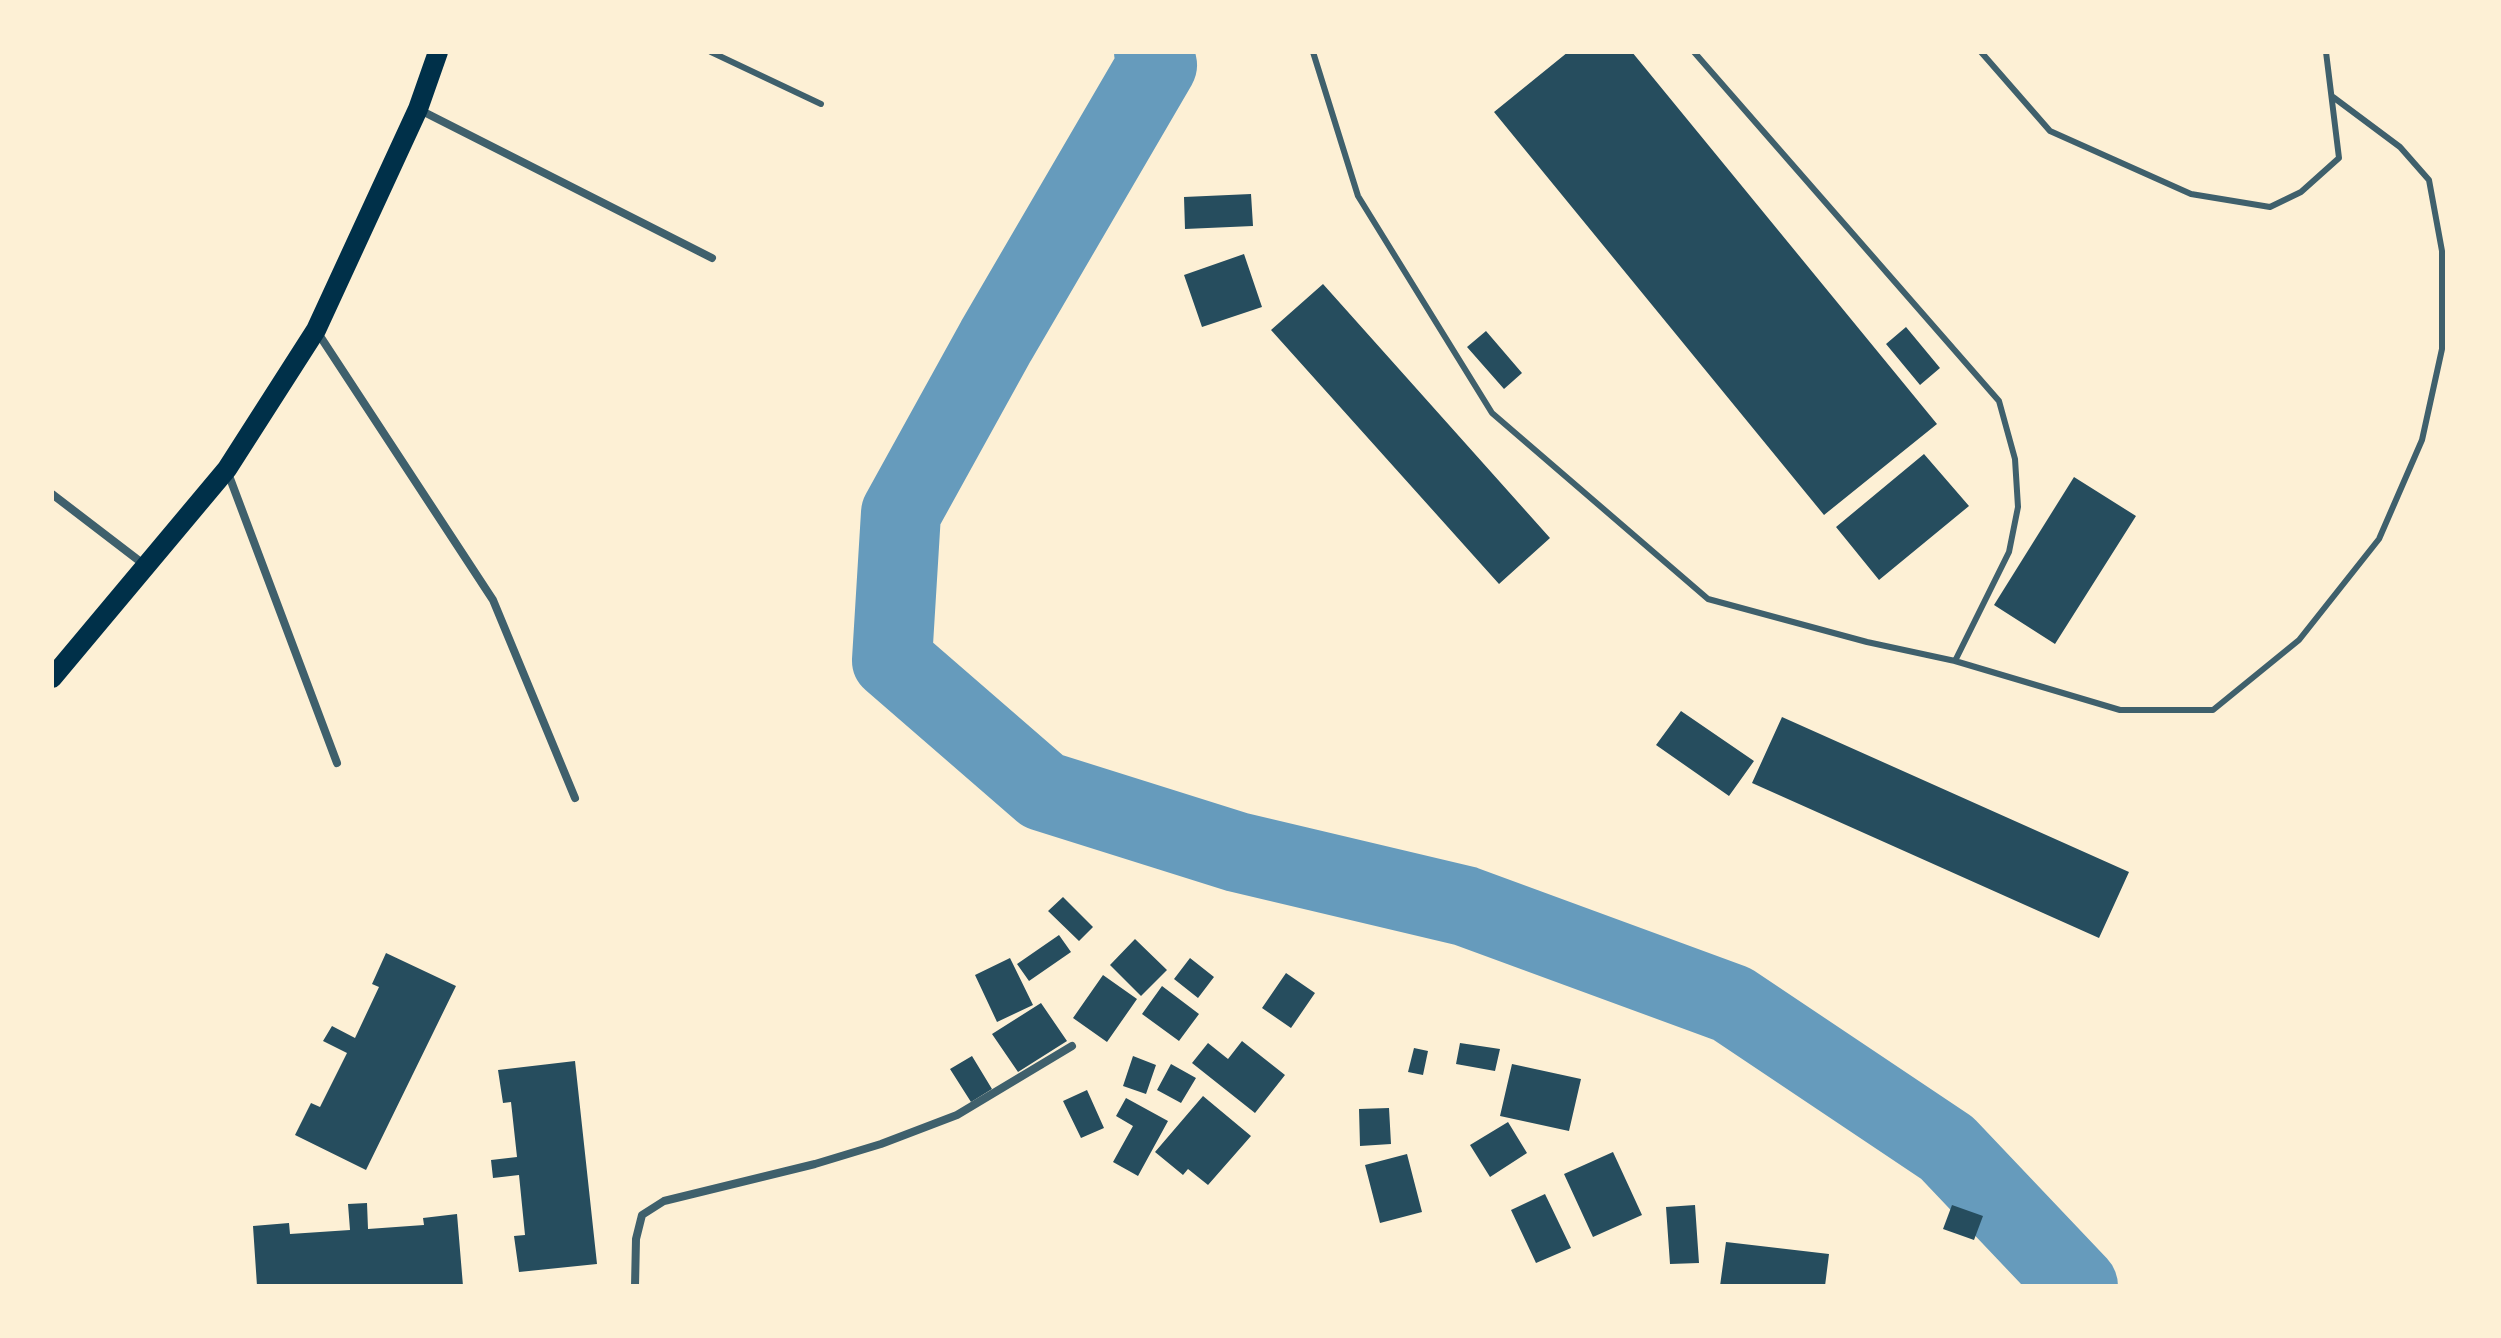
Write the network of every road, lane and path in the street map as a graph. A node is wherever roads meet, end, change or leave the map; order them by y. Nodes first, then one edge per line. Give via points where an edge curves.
1 (438, 52) edge
2 (711, 52) edge
3 (1313, 52) edge
4 (1694, 52) edge
5 (1981, 52) edge
6 (2326, 52) edge
7 (2333, 97) junction
8 (821, 104) dead end
9 (418, 109) junction
10 (712, 258) dead end
11 (316, 330) junction
12 (227, 469) junction
13 (52, 494) edge
14 (146, 566) junction
15 (1955, 661) junction
16 (52, 678) edge
17 (337, 763) dead end
18 (575, 798) dead end
19 (1072, 1046) dead end
20 (635, 1286) edge

1 - 9 main road
2 - 8 lane
3 - 15 lane via 1358,196 1492,413 1708,599
4 - 15 lane via 1999,401 2015,459 2018,507 2009,552
5 - 7 lane via 2050,131 2191,194 2270,207 2301,192 2339,158
6 - 7 lane
7 - 15 lane via 2400,147 2429,180 2442,251 2442,349 2429,410 2422,440 2379,539 2299,640 2213,710 2120,710
9 - 10 street
9 - 11 main road
11 - 12 main road
11 - 18 street via 493,600
12 - 14 main road
12 - 17 street
13 - 14 street
14 - 16 main road
19 - 20 street via 957,1115 881,1144 664,1201 642,1215

